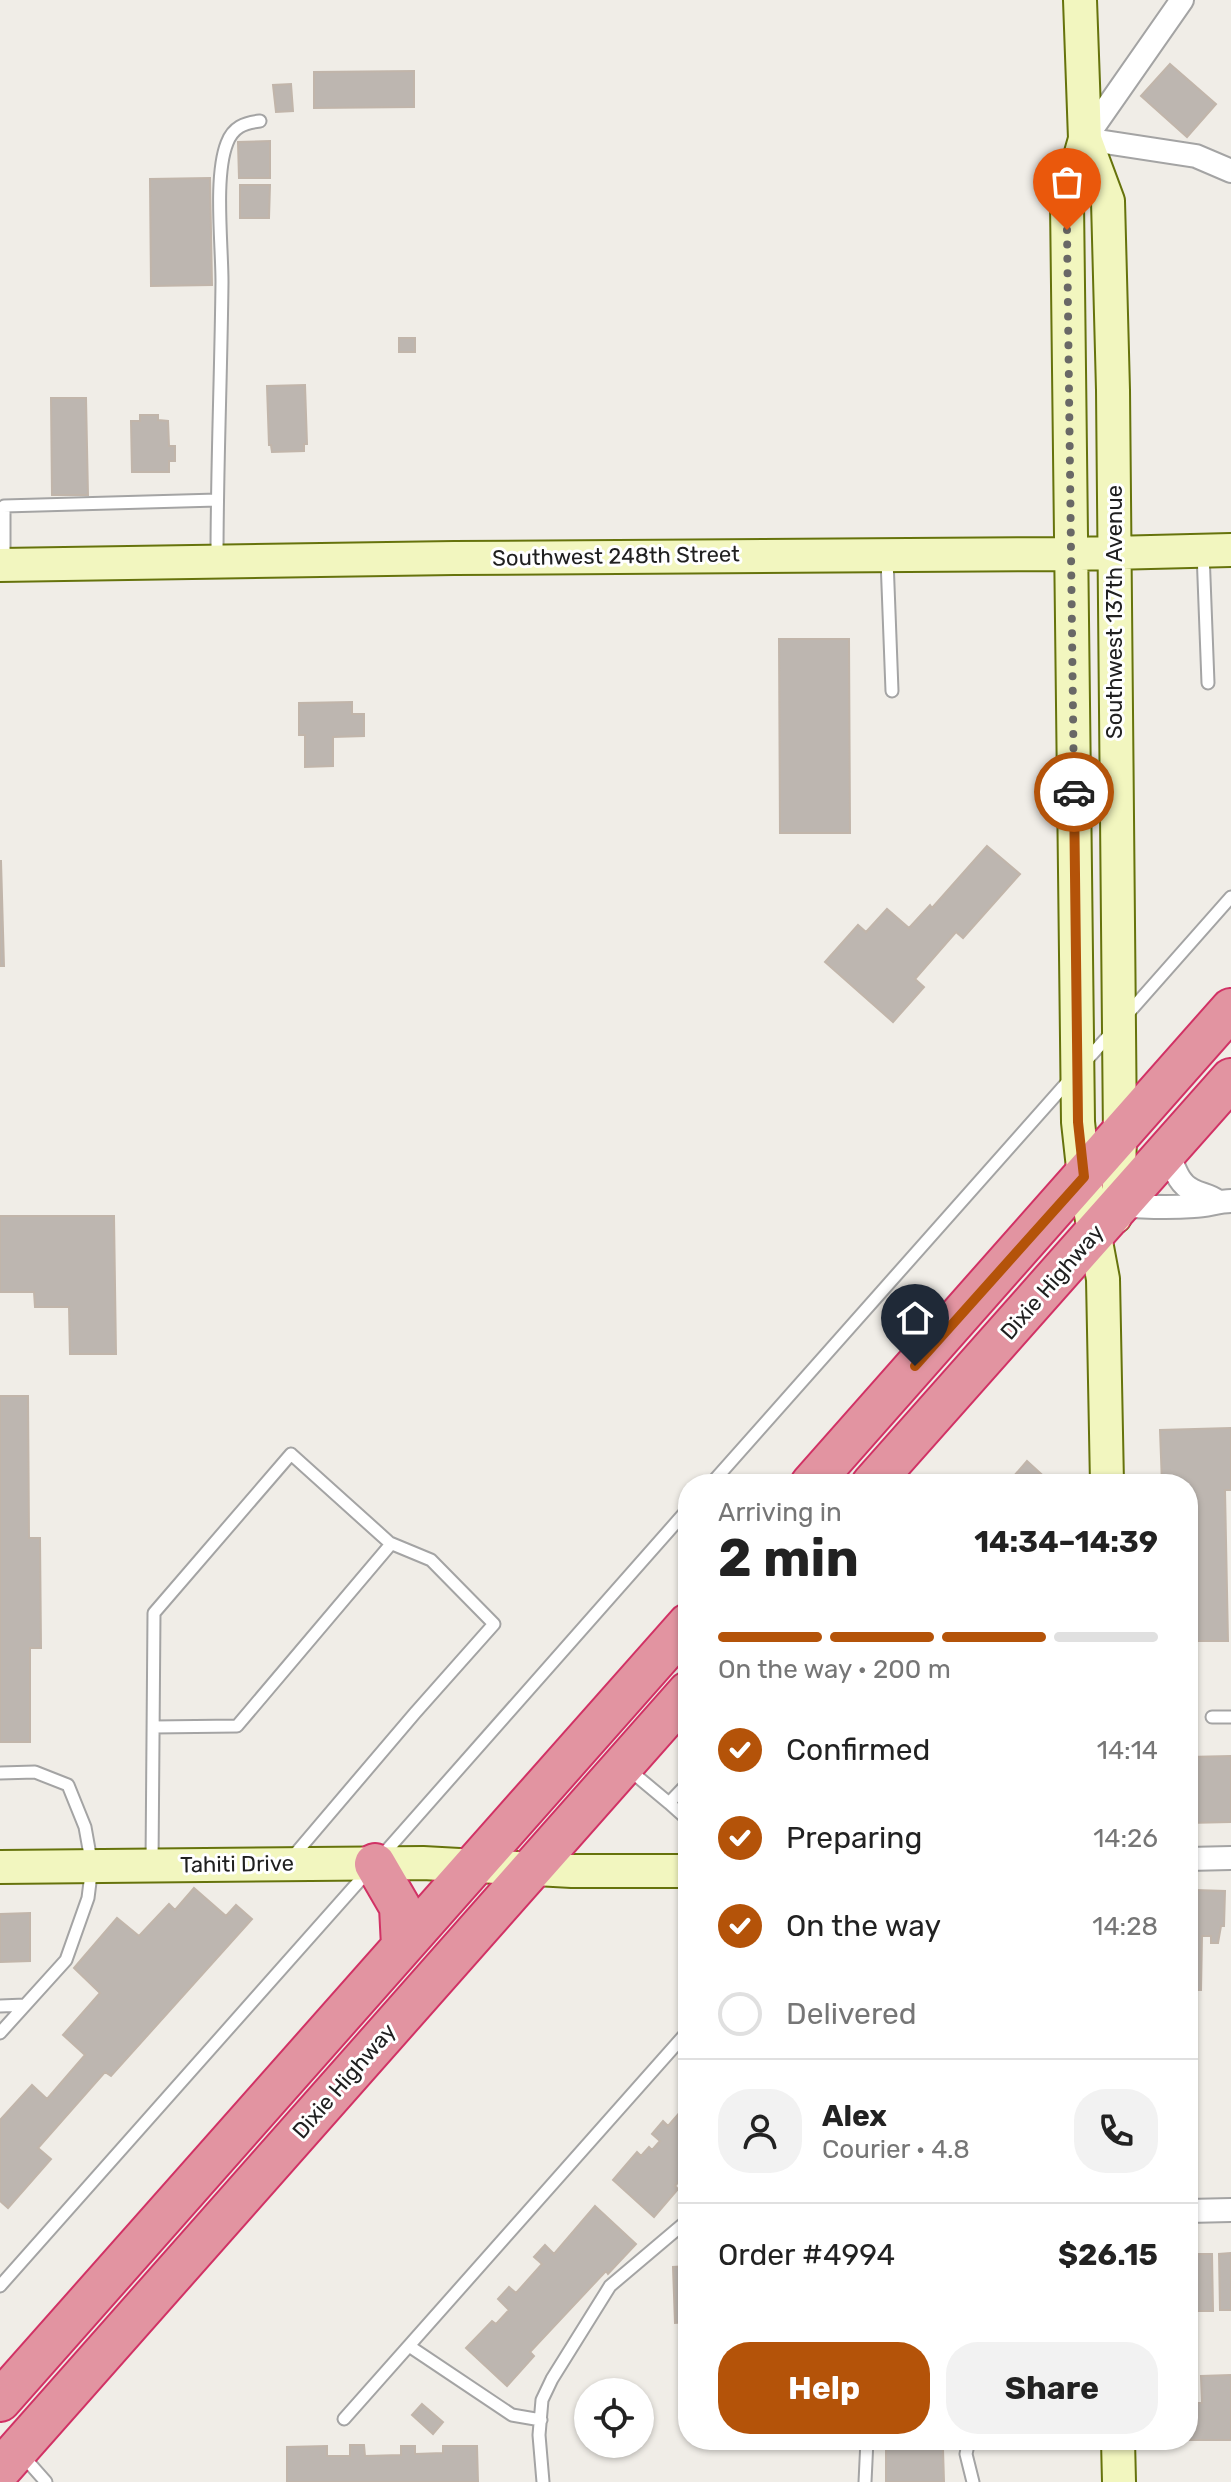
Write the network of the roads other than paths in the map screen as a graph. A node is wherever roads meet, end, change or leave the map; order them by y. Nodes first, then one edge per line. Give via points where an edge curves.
1 (1080, 0) edge
2 (1182, 0) edge
3 (260, 121) dead end
4 (1085, 139) junction
5 (1231, 171) edge
6 (217, 500) junction
7 (1217, 550) edge
8 (1113, 553) junction
9 (887, 554) junction
10 (1071, 554) junction
11 (217, 562) junction
12 (2, 565) edge
13 (1208, 683) dead end
14 (892, 691) dead end
15 (1231, 897) edge
16 (1231, 1009) edge
17 (1118, 1025) junction
18 (1078, 1070) junction
19 (1231, 1079) edge
20 (1120, 1137) junction
21 (1167, 1151) junction
22 (1084, 1177) junction
23 (1224, 1201) edge
24 (1118, 1205) junction
25 (1093, 1235) junction
26 (1103, 1279) junction
27 (978, 1295) junction
28 (720, 1474) edge
29 (820, 1474) edge
30 (849, 1474) edge
31 (881, 1474) edge
32 (1107, 1474) edge
33 (678, 1520) edge
34 (390, 1543) junction
35 (678, 1635) edge
36 (678, 1703) edge
37 (1212, 1717) dead end
38 (1231, 1717) edge
39 (154, 1727) junction
40 (624, 1765) junction
41 (0, 1773) edge
42 (678, 1794) edge
43 (669, 1803) junction
44 (678, 1811) edge
45 (1231, 1858) edge
46 (1198, 1859) edge
47 (287, 1863) junction
48 (375, 1864) junction
49 (152, 1865) junction
50 (475, 1865) junction
51 (92, 1866) junction
52 (0, 1867) edge
53 (531, 1869) junction
54 (678, 1871) edge
55 (402, 1946) junction
56 (25, 2005) junction
57 (0, 2006) edge
58 (0, 2033) edge
59 (678, 2042) edge
60 (1231, 2210) edge
61 (1198, 2211) edge
62 (678, 2228) edge
63 (0, 2286) edge
64 (409, 2346) junction
65 (0, 2401) edge
66 (344, 2419) dead end
67 (541, 2420) junction
68 (867, 2450) edge
69 (967, 2450) edge
70 (1118, 2450) edge
71 (6, 2469) edge
72 (46, 2482) edge
73 (543, 2482) edge
74 (865, 2482) edge
75 (973, 2482) edge
76 (1119, 2482) edge

1 - 4 main road, Southwest 137th Avenue
2 - 4 street
3 - 6 lane via 235,128 220,164
4 - 5 street via 1196,156
4 - 8 main road, Southwest 137th Avenue via 1108,201
4 - 10 main road, Southwest 137th Avenue via 1067,202
6 - 11 lane
6 - 12 lane via 4,506
7 - 8 main road, Southwest 248th Street
7 - 13 lane
8 - 10 main road, Southwest 248th Street
8 - 17 main road, Southwest 137th Avenue
9 - 10 main road, Southwest 248th Street
9 - 11 main road, Southwest 248th Street
9 - 14 lane
10 - 18 main road, Southwest 137th Avenue
11 - 12 main road, Southwest 248th Street
15 - 17 lane
16 - 20 highway, Dixie Highway
17 - 18 lane
17 - 20 main road, Southwest 137th Avenue
18 - 22 main road, Southwest 137th Avenue
18 - 28 lane
19 - 21 highway, Dixie Highway
20 - 22 highway, Dixie Highway
20 - 24 main road, Southwest 137th Avenue
21 - 23 street via 1182,1183
21 - 24 highway, Dixie Highway
22 - 25 main road, Southwest 137th Avenue
22 - 27 highway, Dixie Highway
23 - 24 street via 1198,1206
24 - 25 highway, Dixie Highway
24 - 26 main road, Southwest 137th Avenue
25 - 26 main road, Southwest 137th Avenue
25 - 31 highway, Dixie Highway
26 - 32 main road, Southwest 137th Avenue
27 - 29 highway, Dixie Highway
27 - 30 highway via 948,1365
33 - 48 lane
34 - 39 lane via 237,1726
34 - 39 lane via 291,1454 154,1613
34 - 47 lane via 431,1560 494,1624
35 - 50 highway, Dixie Highway
36 - 40 highway, Dixie Highway
37 - 38 lane
39 - 49 lane
40 - 43 lane
40 - 53 highway, Dixie Highway
41 - 51 lane via 35,1772 68,1785 85,1827
42 - 43 lane
43 - 44 lane
45 - 46 street
47 - 48 main road, Tahiti Drive
47 - 49 main road, Tahiti Drive
48 - 50 main road, Tahiti Drive
48 - 55 highway via 400,1907
48 - 63 lane
49 - 51 main road, Tahiti Drive
50 - 53 main road, Tahiti Drive
50 - 55 highway, Dixie Highway
51 - 52 main road, Tahiti Drive
51 - 56 lane via 88,1898 66,1960
53 - 54 main road, Tahiti Drive
53 - 71 highway, Dixie Highway
55 - 65 highway, Dixie Highway
56 - 57 lane
56 - 58 lane
59 - 64 lane
60 - 61 street
62 - 67 lane via 610,2286 552,2379 542,2400
64 - 66 lane
64 - 67 lane via 512,2415
67 - 73 lane
68 - 74 lane
69 - 75 lane
70 - 76 main road
71 - 72 lane

